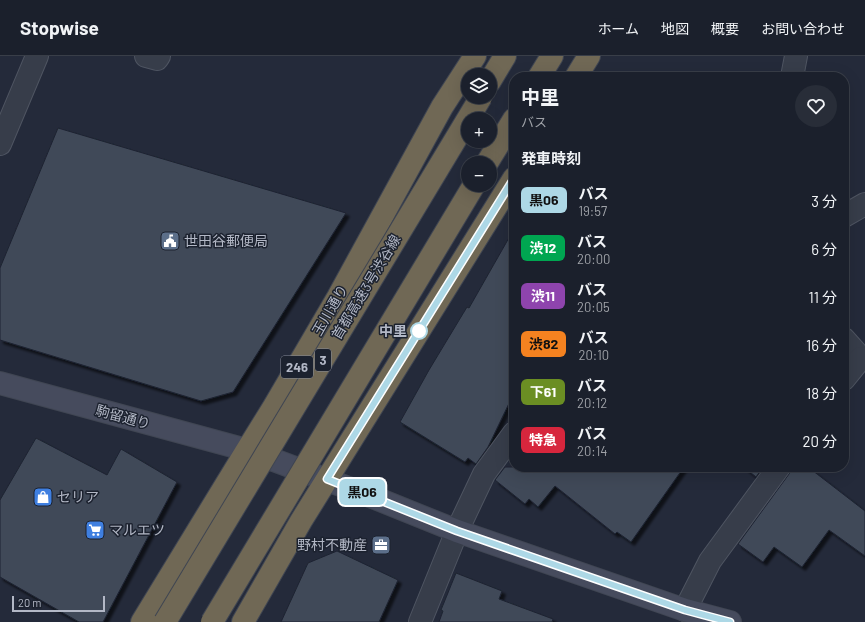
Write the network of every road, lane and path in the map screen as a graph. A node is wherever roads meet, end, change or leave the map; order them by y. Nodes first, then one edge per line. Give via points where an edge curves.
1 (37, 56) edge
2 (146, 56) edge
3 (159, 56) edge
4 (476, 56) edge
5 (505, 56) edge
6 (552, 56) edge
7 (588, 56) edge
8 (796, 56) edge
9 (497, 70) edge
10 (542, 72) edge
11 (579, 72) edge
12 (793, 72) edge
13 (477, 104) edge
14 (509, 127) edge
15 (0, 144) edge
16 (491, 156) edge
17 (509, 186) edge
18 (470, 192) edge
19 (865, 204) edge
20 (849, 213) edge
21 (849, 344) edge
22 (863, 358) edge
23 (849, 373) edge
24 (0, 383) edge
25 (509, 440) edge
26 (247, 450) junction
27 (775, 472) edge
28 (327, 479) junction
29 (457, 531) junction
30 (685, 610) junction
31 (142, 622) edge
32 (165, 622) edge
33 (212, 622) edge
34 (242, 622) edge
35 (420, 622) edge
36 (730, 622) edge

1 - 15 street
2 - 3 street via 157,59
4 - 26 highway, 玉川通り / 246 via 442,107 338,297
5 - 9 highway
6 - 10 highway
7 - 11 highway
8 - 12 street
13 - 32 highway, 首都高速3号渋谷線 / 3, bridge
14 - 16 highway
17 - 28 highway
18 - 33 highway, bridge
19 - 20 street
21 - 22 street
22 - 23 street
24 - 26 street, 駒留通り
25 - 29 street via 484,474
26 - 28 street, 駒留通り
26 - 31 highway, 玉川通り / 246
27 - 30 street via 710,561
28 - 29 street, 駒留通り
28 - 34 highway
29 - 30 street, 駒留通り
29 - 35 street
30 - 36 street, 駒留通り

